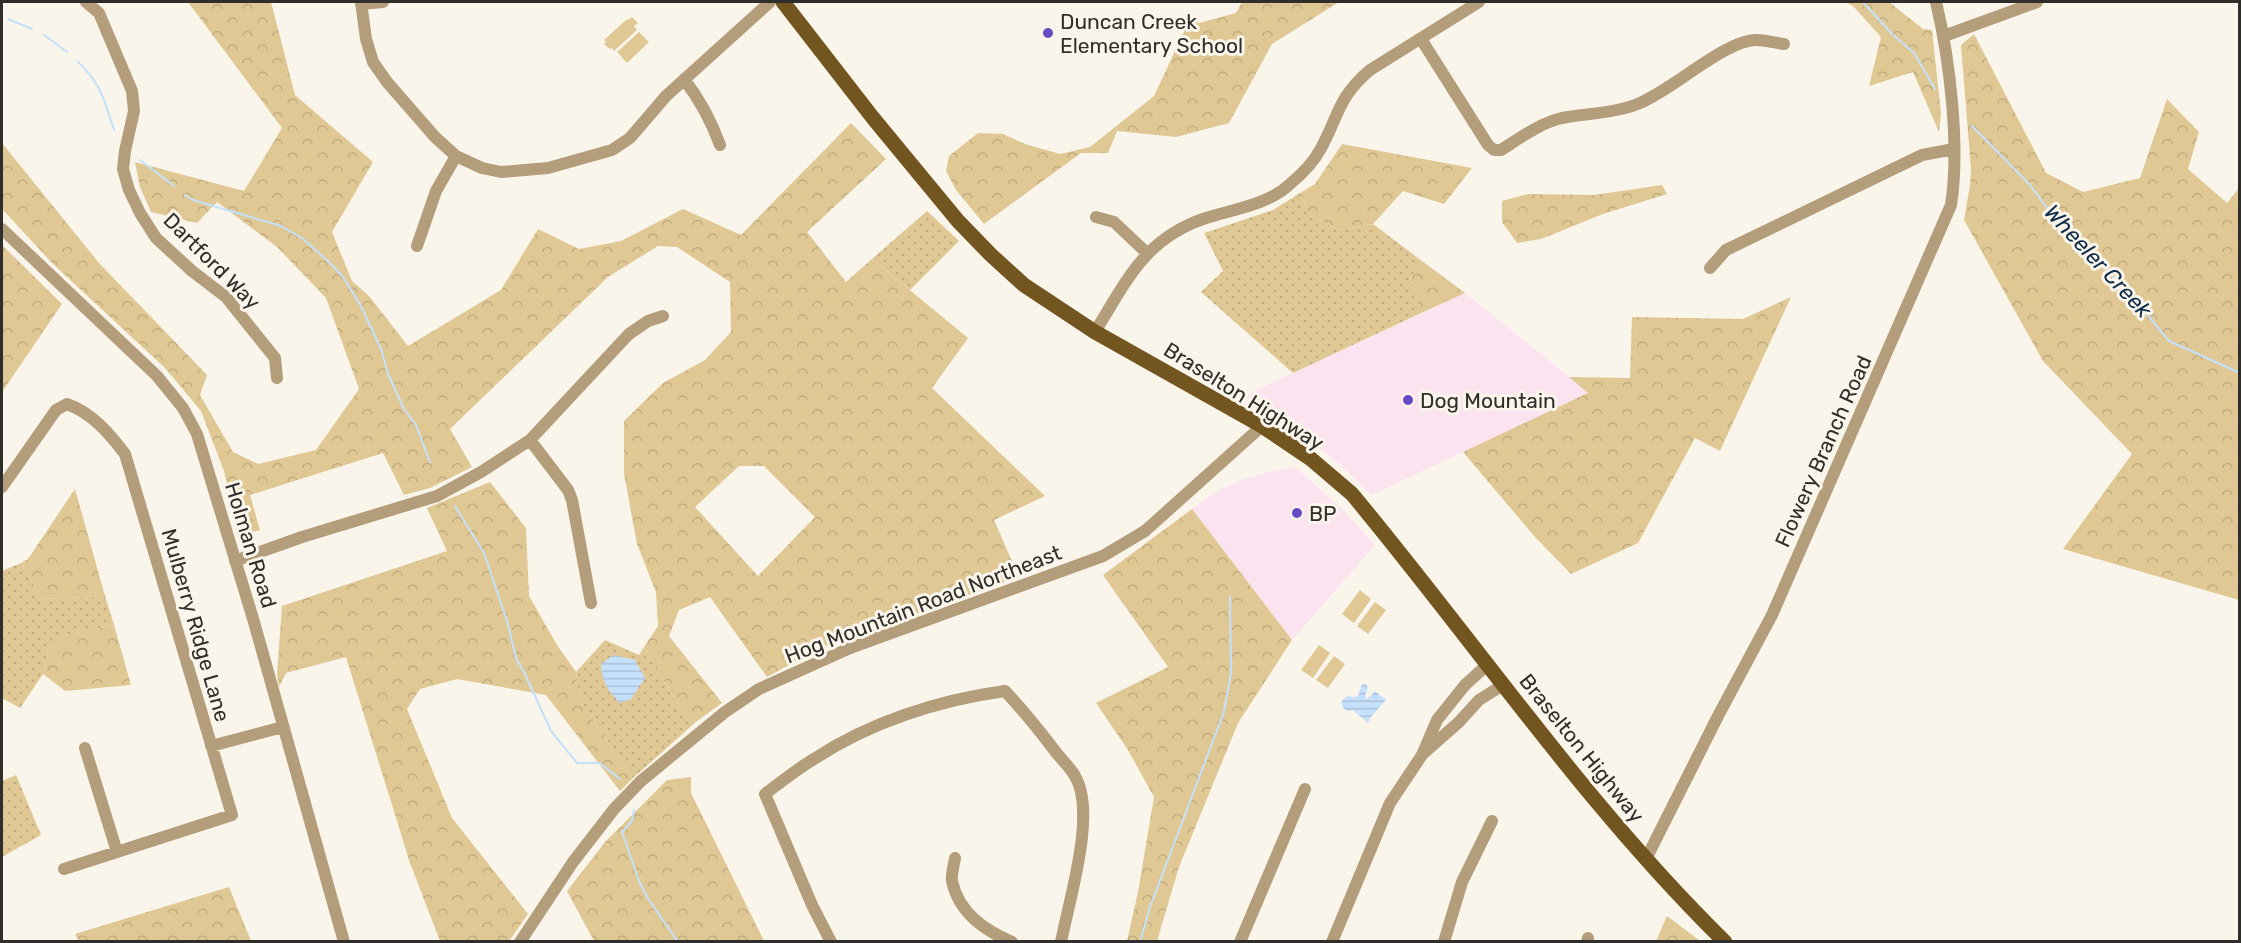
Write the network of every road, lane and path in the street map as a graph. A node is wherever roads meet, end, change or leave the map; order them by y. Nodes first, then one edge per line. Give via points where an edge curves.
1 (86, 2) edge
2 (383, 2) edge
3 (770, 2) edge
4 (783, 2) edge
5 (1479, 2) edge
6 (1936, 2) edge
7 (2037, 2) edge
8 (361, 3) edge
9 (1944, 36) junction
10 (1421, 39) junction
11 (1784, 44) dead end
12 (684, 79) junction
13 (720, 145) dead end
14 (1954, 149) junction
15 (456, 156) junction
16 (1096, 217) dead end
17 (2, 229) edge
18 (417, 246) dead end
19 (1148, 254) junction
20 (1710, 268) dead end
21 (663, 316) dead end
22 (1095, 332) junction
23 (277, 378) dead end
24 (1262, 426) junction
25 (530, 440) junction
26 (2, 487) edge
27 (235, 561) junction
28 (591, 603) dead end
29 (1487, 665) junction
30 (1503, 685) junction
31 (283, 727) junction
32 (211, 746) junction
33 (85, 748) dead end
34 (1422, 755) junction
35 (1305, 789) dead end
36 (1492, 821) dead end
37 (117, 852) junction
38 (955, 858) dead end
39 (1646, 859) junction
40 (64, 869) dead end
41 (344, 942) edge
42 (520, 942) edge
43 (831, 942) edge
44 (1012, 942) edge
45 (1061, 942) edge
46 (1239, 942) edge
47 (1332, 942) edge
48 (1444, 942) edge
49 (1725, 942) edge

1 - 23 street, Dartford Way via 99,13 132,91 134,111 123,170 140,213 156,238 226,297 276,358
2 - 8 street
3 - 12 street
4 - 22 main road, Braselton Highway via 958,221 1024,285
5 - 10 street
6 - 9 street, Flowery Branch Road
7 - 9 street
8 - 15 street via 373,62 435,137
9 - 14 street, Flowery Branch Road
10 - 11 street via 1494,150 1501,150 1540,125 1562,118 1636,105 1733,46 1755,40
10 - 19 street via 1354,84 1319,152 1288,187 1266,200 1179,229
12 - 13 street via 710,119
12 - 15 street via 630,138 593,157 548,168 501,172
14 - 20 street via 1922,155 1726,250
14 - 39 street, Flowery Branch Road via 1952,194 1939,236 1773,615
15 - 18 street via 436,191
16 - 19 street via 1114,222
17 - 27 street, Holman Road via 157,376 183,408 197,434
19 - 22 street
21 - 25 street via 629,334
22 - 24 main road, Braselton Highway
24 - 29 main road, Braselton Highway via 1311,459 1352,494
24 - 42 street, Hog Mountain Road Northeast via 1145,531 1103,556 850,648 759,689 725,712 614,808
25 - 27 street via 437,496
25 - 28 street via 572,500
26 - 32 street, Mulberry Ridge Lane via 56,410 68,404 80,409 109,433 125,454 134,479
27 - 31 street, Holman Road
29 - 30 main road, Braselton Highway
29 - 34 street via 1437,720
30 - 34 street via 1479,700
30 - 39 main road, Braselton Highway
31 - 32 street
31 - 41 street, Holman Road
32 - 37 street, Mulberry Ridge Lane via 232,815
33 - 37 street
34 - 47 street via 1390,803
35 - 46 street
36 - 48 street via 1462,882
37 - 40 street, Mulberry Ridge Lane
38 - 44 street via 951,879 970,916 990,932
39 - 49 main road, Braselton Highway
43 - 45 street via 765,794 848,739 909,714 965,697 1005,691 1076,776 1082,796 1082,835

